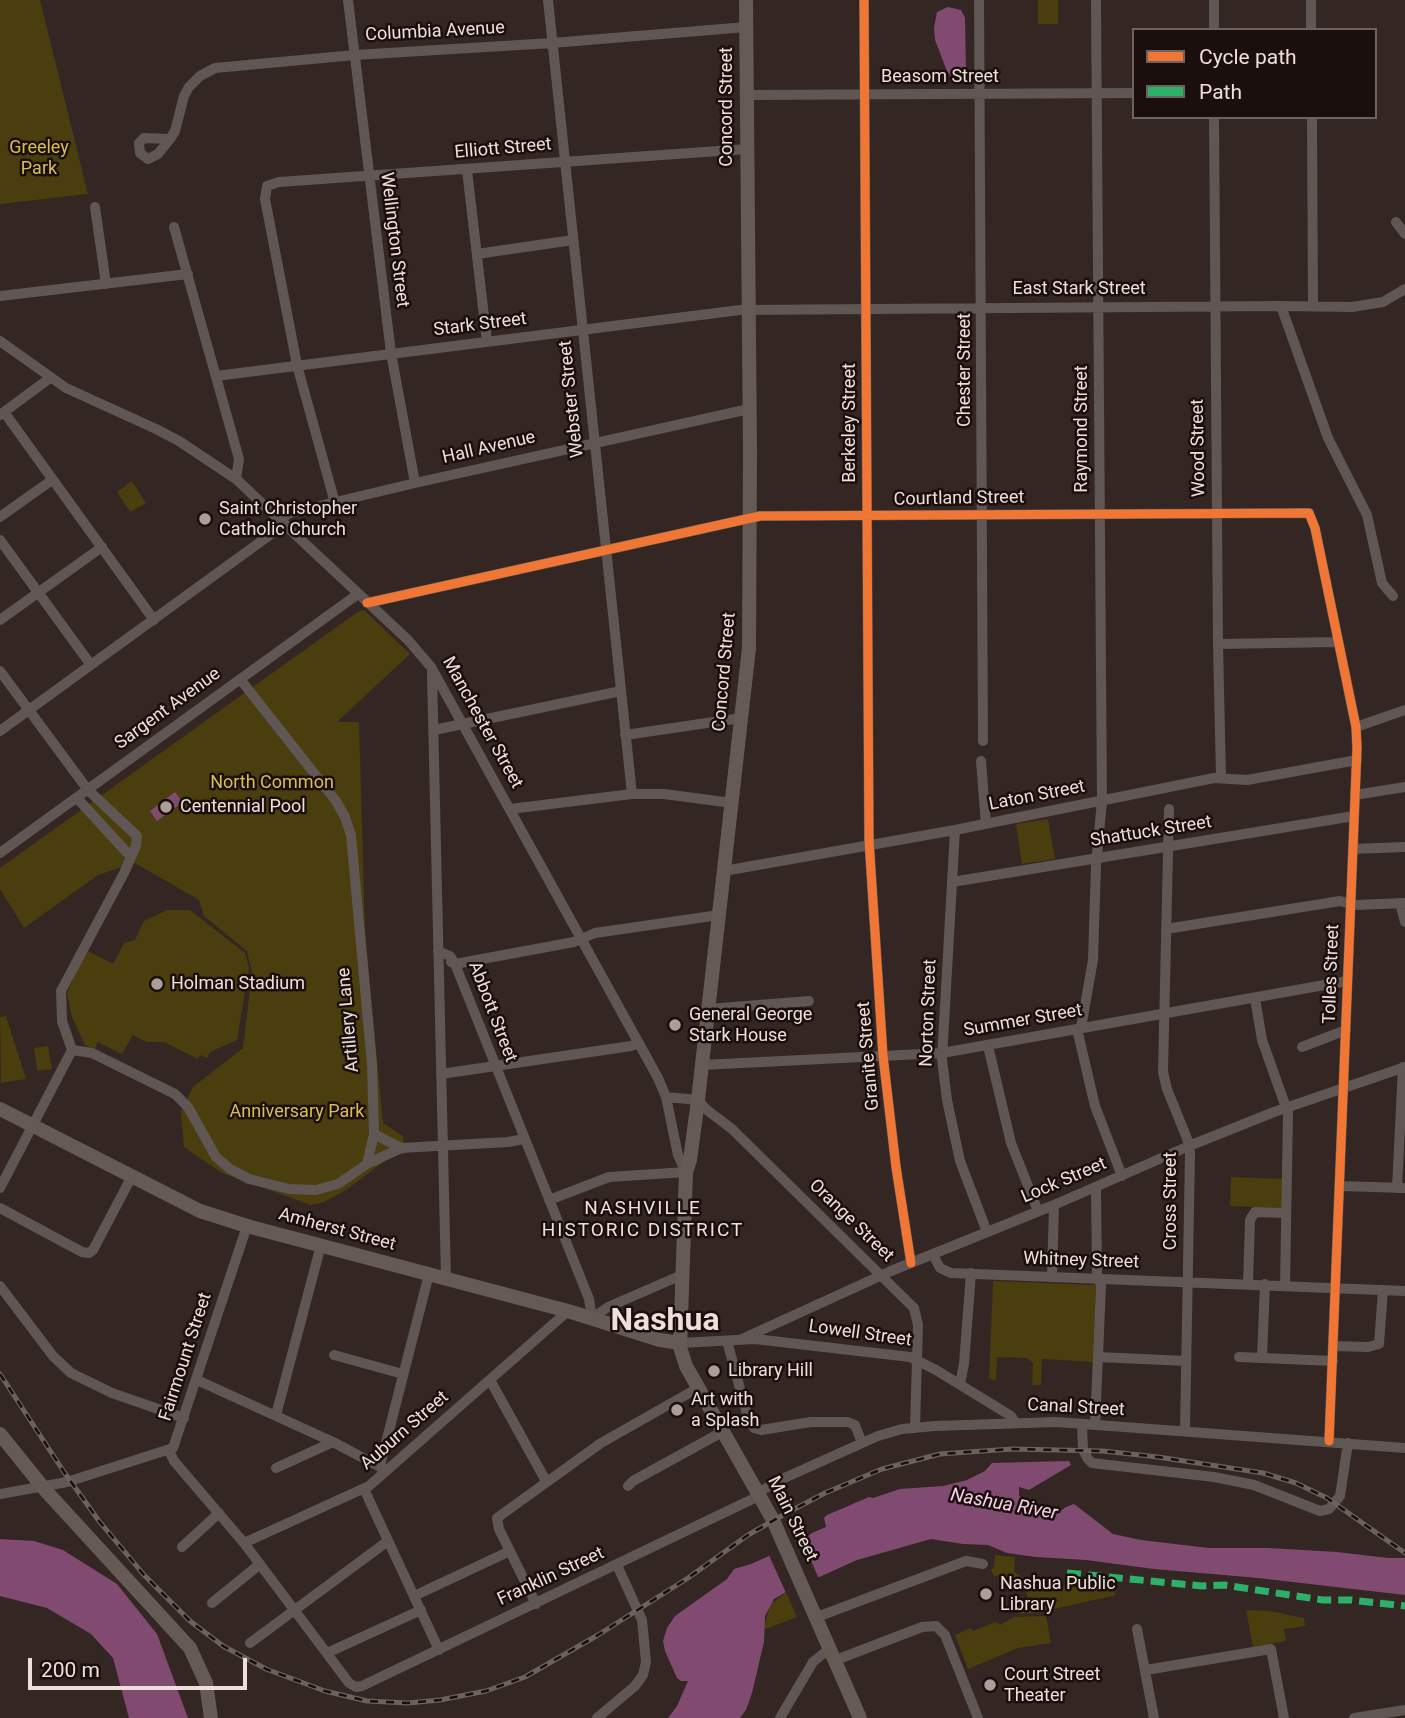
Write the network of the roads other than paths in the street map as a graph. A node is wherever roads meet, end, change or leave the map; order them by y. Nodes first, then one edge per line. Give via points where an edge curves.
1 (348, 0) edge
2 (548, 0) edge
3 (746, 0) edge
4 (863, 0) edge
5 (979, 0) edge
6 (1096, 0) edge
7 (1213, 0) edge
8 (1311, 0) edge
9 (746, 27) junction
10 (1213, 28) edge
11 (1311, 28) edge
12 (552, 43) junction
13 (355, 55) junction
14 (1096, 93) junction
15 (1132, 93) edge
16 (980, 94) junction
17 (747, 95) junction
18 (863, 95) junction
19 (1214, 119) edge
20 (1312, 119) edge
21 (170, 139) dead end
22 (747, 149) junction
23 (565, 162) junction
24 (467, 170) junction
25 (368, 177) junction
26 (95, 207) dead end
27 (1396, 222) dead end
28 (174, 227) dead end
29 (1405, 234) edge
30 (573, 240) junction
31 (477, 254) junction
32 (188, 274) junction
33 (106, 284) junction
34 (1405, 289) edge
35 (0, 296) edge
36 (1312, 305) junction
37 (1099, 306) junction
38 (1215, 306) junction
39 (1281, 306) junction
40 (982, 307) junction
41 (865, 308) junction
42 (748, 310) junction
43 (582, 330) junction
44 (0, 341) edge
45 (487, 342) junction
46 (391, 353) junction
47 (297, 365) junction
48 (216, 376) junction
49 (50, 378) junction
50 (750, 409) junction
51 (2, 414) edge
52 (594, 442) junction
53 (236, 479) junction
54 (52, 480) junction
55 (415, 483) junction
56 (335, 503) junction
57 (1100, 513) junction
58 (1218, 513) junction
59 (1309, 513) joint
60 (983, 514) junction
61 (866, 516) junction
62 (0, 517) edge
63 (750, 518) junction
64 (282, 522) junction
65 (0, 540) edge
66 (102, 547) junction
67 (606, 549) junction
68 (38, 592) junction
69 (358, 594) junction
70 (1393, 596) dead end
71 (367, 603) junction
72 (0, 620) edge
73 (154, 620) junction
74 (1338, 642) junction
75 (1218, 644) junction
76 (91, 665) junction
77 (431, 667) junction
78 (0, 671) edge
79 (240, 679) junction
80 (621, 691) junction
81 (29, 710) junction
82 (1405, 710) edge
83 (741, 718) junction
84 (462, 724) junction
85 (1356, 727) junction
86 (434, 730) junction
87 (0, 732) edge
88 (625, 735) junction
89 (983, 741) dead end
90 (1357, 760) junction
91 (981, 761) dead end
92 (1221, 777) junction
93 (1405, 787) edge
94 (88, 790) junction
95 (632, 794) junction
96 (1355, 795) junction
97 (77, 798) junction
98 (1102, 801) junction
99 (732, 803) junction
100 (1169, 808) dead end
101 (510, 809) junction
102 (1354, 816) junction
103 (986, 824) junction
104 (955, 831) junction
105 (870, 846) junction
106 (1168, 846) junction
107 (1405, 847) edge
108 (1353, 849) junction
109 (0, 853) edge
110 (131, 857) junction
111 (1098, 858) junction
112 (724, 871) junction
113 (952, 882) junction
114 (1350, 903) junction
115 (1402, 903) edge
116 (719, 915) junction
117 (1405, 922) edge
118 (1166, 929) junction
119 (581, 939) junction
120 (438, 955) junction
121 (455, 964) junction
122 (1347, 981) junction
123 (1255, 998) junction
124 (809, 1001) dead end
125 (708, 1009) junction
126 (1164, 1013) junction
127 (1079, 1028) junction
128 (1346, 1030) junction
129 (639, 1043) junction
130 (988, 1046) junction
131 (1302, 1047) dead end
132 (72, 1050) junction
133 (943, 1053) junction
134 (883, 1056) junction
135 (702, 1065) junction
136 (494, 1066) junction
137 (1404, 1067) edge
138 (441, 1074) junction
139 (1343, 1086) junction
140 (666, 1097) junction
141 (698, 1100) junction
142 (1287, 1107) junction
143 (0, 1110) edge
144 (33, 1127) junction
145 (374, 1134) junction
146 (524, 1139) junction
147 (443, 1145) junction
148 (1189, 1146) junction
149 (401, 1148) junction
150 (367, 1164) junction
151 (686, 1172) junction
152 (1122, 1176) junction
153 (131, 1178) junction
154 (1340, 1186) junction
155 (1096, 1187) junction
156 (0, 1188) edge
157 (1401, 1188) edge
158 (549, 1200) junction
159 (1054, 1205) junction
160 (0, 1208) edge
161 (1038, 1211) junction
162 (1286, 1213) junction
163 (247, 1226) junction
164 (987, 1232) junction
165 (321, 1245) junction
166 (933, 1255) junction
167 (911, 1263) junction
168 (971, 1273) junction
169 (429, 1274) junction
170 (684, 1274) junction
171 (882, 1275) junction
172 (1052, 1277) junction
173 (446, 1279) junction
174 (1099, 1279) junction
175 (1189, 1282) junction
176 (1248, 1284) junction
177 (1265, 1284) junction
178 (1285, 1285) junction
179 (0, 1286) edge
180 (1335, 1287) junction
181 (1383, 1290) junction
182 (1405, 1291) edge
183 (568, 1311) junction
184 (592, 1318) junction
185 (742, 1339) junction
186 (727, 1341) junction
187 (680, 1343) junction
188 (1334, 1346) junction
189 (334, 1355) dead end
190 (1098, 1357) junction
191 (1239, 1357) dead end
192 (1262, 1358) junction
193 (916, 1359) junction
194 (1186, 1361) junction
195 (1333, 1361) junction
196 (403, 1374) junction
197 (197, 1380) junction
198 (490, 1380) junction
199 (960, 1384) junction
200 (698, 1388) junction
201 (276, 1415) junction
202 (184, 1418) junction
203 (1015, 1423) junction
204 (1082, 1424) junction
205 (1095, 1425) junction
206 (915, 1428) junction
207 (724, 1431) junction
208 (1185, 1431) junction
209 (0, 1434) edge
210 (1329, 1441) junction
211 (333, 1442) junction
212 (862, 1443) junction
213 (1348, 1443) junction
214 (1405, 1448) edge
215 (169, 1451) junction
216 (276, 1468) dead end
217 (383, 1468) junction
218 (546, 1481) junction
219 (628, 1486) dead end
220 (364, 1489) junction
221 (0, 1494) edge
222 (760, 1494) junction
223 (219, 1513) junction
224 (388, 1541) junction
225 (244, 1543) junction
226 (182, 1547) dead end
227 (510, 1550) junction
228 (260, 1564) junction
229 (984, 1564) dead end
230 (617, 1565) junction
231 (414, 1596) junction
232 (212, 1603) dead end
233 (536, 1604) junction
234 (294, 1610) junction
235 (421, 1610) junction
236 (817, 1616) junction
237 (1137, 1629) dead end
238 (250, 1643) dead end
239 (439, 1650) junction
240 (327, 1653) junction
241 (833, 1654) junction
242 (1146, 1670) junction
243 (1405, 1710) edge
244 (211, 1718) edge
245 (597, 1718) edge
246 (780, 1718) edge
247 (860, 1718) edge
248 (978, 1718) edge
249 (1154, 1718) edge
250 (1284, 1718) edge
251 (1354, 1718) edge

1 - 13 street, Wellington Street
2 - 12 street, Webster Street
3 - 9 main road, Concord Street
4 - 18 street, Berkeley Street
5 - 16 street, Chester Street
6 - 14 street, Raymond Street
7 - 10 street
8 - 11 street
9 - 12 street, Columbia Avenue
9 - 17 main road, Concord Street
12 - 13 street, Columbia Avenue
12 - 23 street, Webster Street
13 - 21 street, Columbia Avenue via 207,72 184,96
13 - 25 street, Wellington Street
14 - 15 street, Beasom Street
14 - 16 street, Beasom Street
14 - 37 street, Raymond Street
16 - 18 street, Beasom Street
16 - 40 street, Chester Street
17 - 18 street, Beasom Street
17 - 22 main road, Concord Street
18 - 41 street, Berkeley Street
19 - 38 street, Wood Street
20 - 36 street
22 - 23 street, Elliott Street
22 - 42 main road, Concord Street
23 - 24 street, Elliott Street
23 - 30 street, Webster Street
24 - 25 street, Elliott Street
24 - 31 street
25 - 46 street, Wellington Street
25 - 47 street, Elliott Street via 279,183 265,190
26 - 33 street
27 - 29 street
28 - 32 street
30 - 31 street
30 - 43 street, Webster Street
31 - 45 street
32 - 33 street
32 - 48 street
33 - 35 street
34 - 36 street, East Stark Street via 1365,306
36 - 39 street, East Stark Street
37 - 38 street, East Stark Street
37 - 40 street, East Stark Street
37 - 57 street, Raymond Street
38 - 39 street, East Stark Street
38 - 58 street, Wood Street
39 - 70 street via 1328,438 1367,515 1382,583
40 - 41 street, East Stark Street
40 - 60 street, Chester Street
41 - 42 street, East Stark Street
41 - 61 street, Berkeley Street
42 - 43 street, Stark Street
42 - 50 main road, Concord Street
43 - 45 street, Stark Street
43 - 52 street, Webster Street
44 - 49 street, Manchester Street
45 - 46 street, Stark Street
46 - 47 street, Stark Street
46 - 55 street, Wellington Street
47 - 48 street, Stark Street
47 - 56 street
48 - 53 street via 239,459
49 - 51 street
49 - 53 street, Manchester Street via 179,441
50 - 52 street, Hall Avenue
50 - 63 main road, Concord Street
51 - 54 street
52 - 55 street, Hall Avenue
52 - 67 street, Webster Street
53 - 64 street, Manchester Street
54 - 62 street
54 - 66 street
55 - 56 street, Hall Avenue
56 - 64 street, Hall Avenue via 290,513
57 - 58 street, Courtland Street
57 - 60 street, Courtland Street
57 - 98 street, Raymond Street
58 - 59 street, Courtland Street
58 - 75 street, Wood Street
59 - 74 street, Tolles Street
60 - 61 street, Courtland Street
60 - 89 street, Chester Street
61 - 63 street, Courtland Street
61 - 105 street, Berkeley Street
63 - 67 street, Courtland Street
63 - 83 main road, Concord Street via 750,631
64 - 69 street, Manchester Street
64 - 73 street, Hall Avenue
65 - 68 street
66 - 68 street
66 - 73 street
67 - 71 street, Courtland Street
67 - 80 street, Webster Street
68 - 72 street
68 - 76 street
69 - 71 street, Manchester Street
69 - 79 street, Sargent Avenue
71 - 77 street, Manchester Street
73 - 76 street, Hall Avenue
74 - 75 street
74 - 85 street, Tolles Street
75 - 92 street, Wood Street
76 - 81 street, Hall Avenue
77 - 84 street, Manchester Street
77 - 86 street
78 - 81 street
79 - 94 street, Sargent Avenue
79 - 145 street, Artillery Lane via 336,801 348,827 370,1031
80 - 84 street
80 - 88 street, Webster Street
81 - 87 street, Hall Avenue
81 - 94 street
82 - 85 street
83 - 88 street
83 - 99 main road, Concord Street
84 - 86 street
84 - 101 street, Manchester Street
85 - 90 street, Tolles Street
86 - 120 street
88 - 95 street, Webster Street
90 - 92 street, Laton Street via 1247,780
90 - 96 street, Tolles Street
91 - 103 street
92 - 98 street, Laton Street
93 - 96 street
94 - 97 street, Sargent Avenue
94 - 110 street via 135,832 138,841
95 - 99 street
95 - 101 street
96 - 102 street, Tolles Street
97 - 109 street, Sargent Avenue
97 - 110 street
98 - 103 street, Laton Street
98 - 111 street, Raymond Street
99 - 112 main road, Concord Street
100 - 106 street, Cross Street
101 - 119 street, Manchester Street
102 - 106 street, Shattuck Street
102 - 108 street, Tolles Street
103 - 104 street, Laton Street
104 - 105 street, Laton Street
104 - 113 street, Norton Street
105 - 112 street, Laton Street
105 - 134 street, Granite Street
106 - 111 street, Shattuck Street
106 - 118 street, Cross Street
107 - 108 street
108 - 114 street, Tolles Street
110 - 132 street via 63,984 62,1021
111 - 113 street, Shattuck Street
111 - 127 street, Raymond Street via 1093,960
112 - 116 main road, Concord Street
113 - 133 street, Norton Street
114 - 115 street
114 - 118 street
114 - 122 street, Tolles Street
115 - 117 street
116 - 119 street via 595,933
116 - 125 main road, Concord Street
118 - 126 street, Cross Street
119 - 121 street
119 - 129 street, Manchester Street
120 - 121 street
120 - 138 street
121 - 136 street, Abbott Street
122 - 123 street, Summer Street
122 - 128 street, Tolles Street
123 - 126 street, Summer Street
123 - 142 street via 1262,1040
124 - 125 street
125 - 135 main road, Concord Street
126 - 127 street, Summer Street
126 - 148 street, Cross Street via 1164,1080
127 - 130 street, Summer Street
127 - 152 street via 1092,1096
128 - 131 street
128 - 139 street, Tolles Street
129 - 136 street
129 - 140 street, Manchester Street
130 - 133 street, Summer Street
130 - 161 street via 1011,1143
132 - 144 street
132 - 150 street via 92,1053 176,1094 216,1157 249,1179 316,1190 338,1184
133 - 134 street, Summer Street
133 - 164 street, Norton Street via 960,1161
134 - 135 street, Summer Street
134 - 167 street, Granite Street
135 - 141 main road, Concord Street
136 - 138 street
136 - 146 street, Abbott Street
137 - 139 street, Lock Street
137 - 157 street
138 - 147 street
139 - 142 street, Lock Street
139 - 154 street, Tolles Street
140 - 141 street
140 - 151 street, Manchester Street
141 - 151 main road, Concord Street
141 - 171 street, Orange Street
142 - 148 street, Lock Street
142 - 162 street
143 - 144 main road, Amherst Street
144 - 153 main road, Amherst Street
144 - 156 street
145 - 149 street
145 - 150 street, Artillery Lane
146 - 147 street
146 - 158 street, Abbott Street
147 - 149 street
147 - 173 street
148 - 152 street, Lock Street
148 - 175 street, Cross Street
149 - 150 street
151 - 158 street via 609,1177
151 - 170 main road, Concord Street
152 - 155 street, Lock Street
153 - 160 street via 93,1250 87,1253
153 - 163 main road, Amherst Street via 200,1211
154 - 157 street
154 - 180 street, Tolles Street
155 - 159 street, Lock Street
155 - 174 street
158 - 184 street, Abbott Street via 589,1299
159 - 161 street, Lock Street
159 - 172 street
161 - 164 street, Lock Street
162 - 176 street via 1255,1212 1250,1220
162 - 178 street
163 - 165 main road, Amherst Street
163 - 197 street, Fairmount Street
164 - 166 street, Lock Street
165 - 169 main road, Amherst Street
165 - 201 street
166 - 167 street, Lock Street
166 - 168 street, Whitney Street via 943,1271
167 - 171 street, Lock Street
168 - 172 street, Whitney Street
168 - 199 street
169 - 173 main road, Amherst Street
169 - 196 street
170 - 184 street
170 - 187 main road, Concord Street
171 - 185 street, Lock Street
171 - 193 street, Orange Street via 916,1312
172 - 174 street, Whitney Street
173 - 183 main road, Amherst Street
174 - 175 street, Whitney Street
174 - 190 street
175 - 176 street, Whitney Street
175 - 194 street, Cross Street
176 - 177 street, Whitney Street
177 - 178 street, Whitney Street
177 - 192 street
178 - 180 street, Whitney Street
179 - 202 street via 71,1373
180 - 181 street, Whitney Street
180 - 188 street, Tolles Street
181 - 182 street, Whitney Street
181 - 188 street via 1379,1344
183 - 184 main road, Amherst Street
183 - 198 street, Auburn Street
184 - 187 main road, Amherst Street
185 - 186 street, Lowell Street
185 - 193 street, Lowell Street
186 - 187 street, Lowell Street
186 - 212 street via 752,1426 759,1430 804,1422 848,1422 855,1425
187 - 200 main road, Main Street via 684,1363
188 - 195 street, Tolles Street
189 - 196 street
190 - 194 street
190 - 205 street
191 - 192 street
192 - 195 street
193 - 199 street, Lowell Street
193 - 206 street, Orange Street
194 - 208 street, Cross Street
195 - 210 street, Tolles Street
196 - 217 street
197 - 201 street
197 - 202 street, Fairmount Street
198 - 217 street, Auburn Street
198 - 218 street
199 - 203 street, Lowell Street via 1012,1416
200 - 207 main road, Main Street
200 - 218 street via 621,1431
201 - 211 street
202 - 215 street, Fairmount Street
203 - 204 street, Canal Street
203 - 206 street, Canal Street
204 - 205 street, Canal Street
204 - 213 street via 1083,1450 1092,1462 1254,1485 1320,1511 1329,1509 1340,1496
205 - 208 street, Canal Street
206 - 212 street, Canal Street via 888,1432
207 - 219 street
207 - 222 main road, Main Street
208 - 210 street, Canal Street
209 - 244 main road via 190,1648 206,1683
210 - 213 street, Canal Street
211 - 216 street
211 - 217 street
212 - 222 street, Canal Street via 782,1479
213 - 214 street, Canal Street
215 - 221 street via 81,1478
215 - 223 street
217 - 220 street, Auburn Street
218 - 227 street via 497,1518
220 - 224 street
220 - 225 street, Auburn Street
222 - 230 street, Franklin Street
222 - 236 main road, Main Street
223 - 225 street
223 - 226 street
224 - 231 street
224 - 234 street
225 - 228 street
227 - 231 street
227 - 233 street
228 - 232 street
228 - 234 street
229 - 236 street via 966,1561
230 - 233 street, Franklin Street
230 - 245 street via 642,1619 646,1658 635,1686
231 - 235 street
233 - 239 street, Franklin Street
234 - 238 street
234 - 240 street
235 - 239 street
235 - 240 street
236 - 241 main road, Main Street
237 - 242 street
239 - 240 street, Franklin Street via 356,1687
241 - 246 street via 813,1662
241 - 247 main road, Main Street
241 - 248 street via 936,1626 945,1635
242 - 249 street
242 - 250 street via 1271,1648
243 - 251 street

